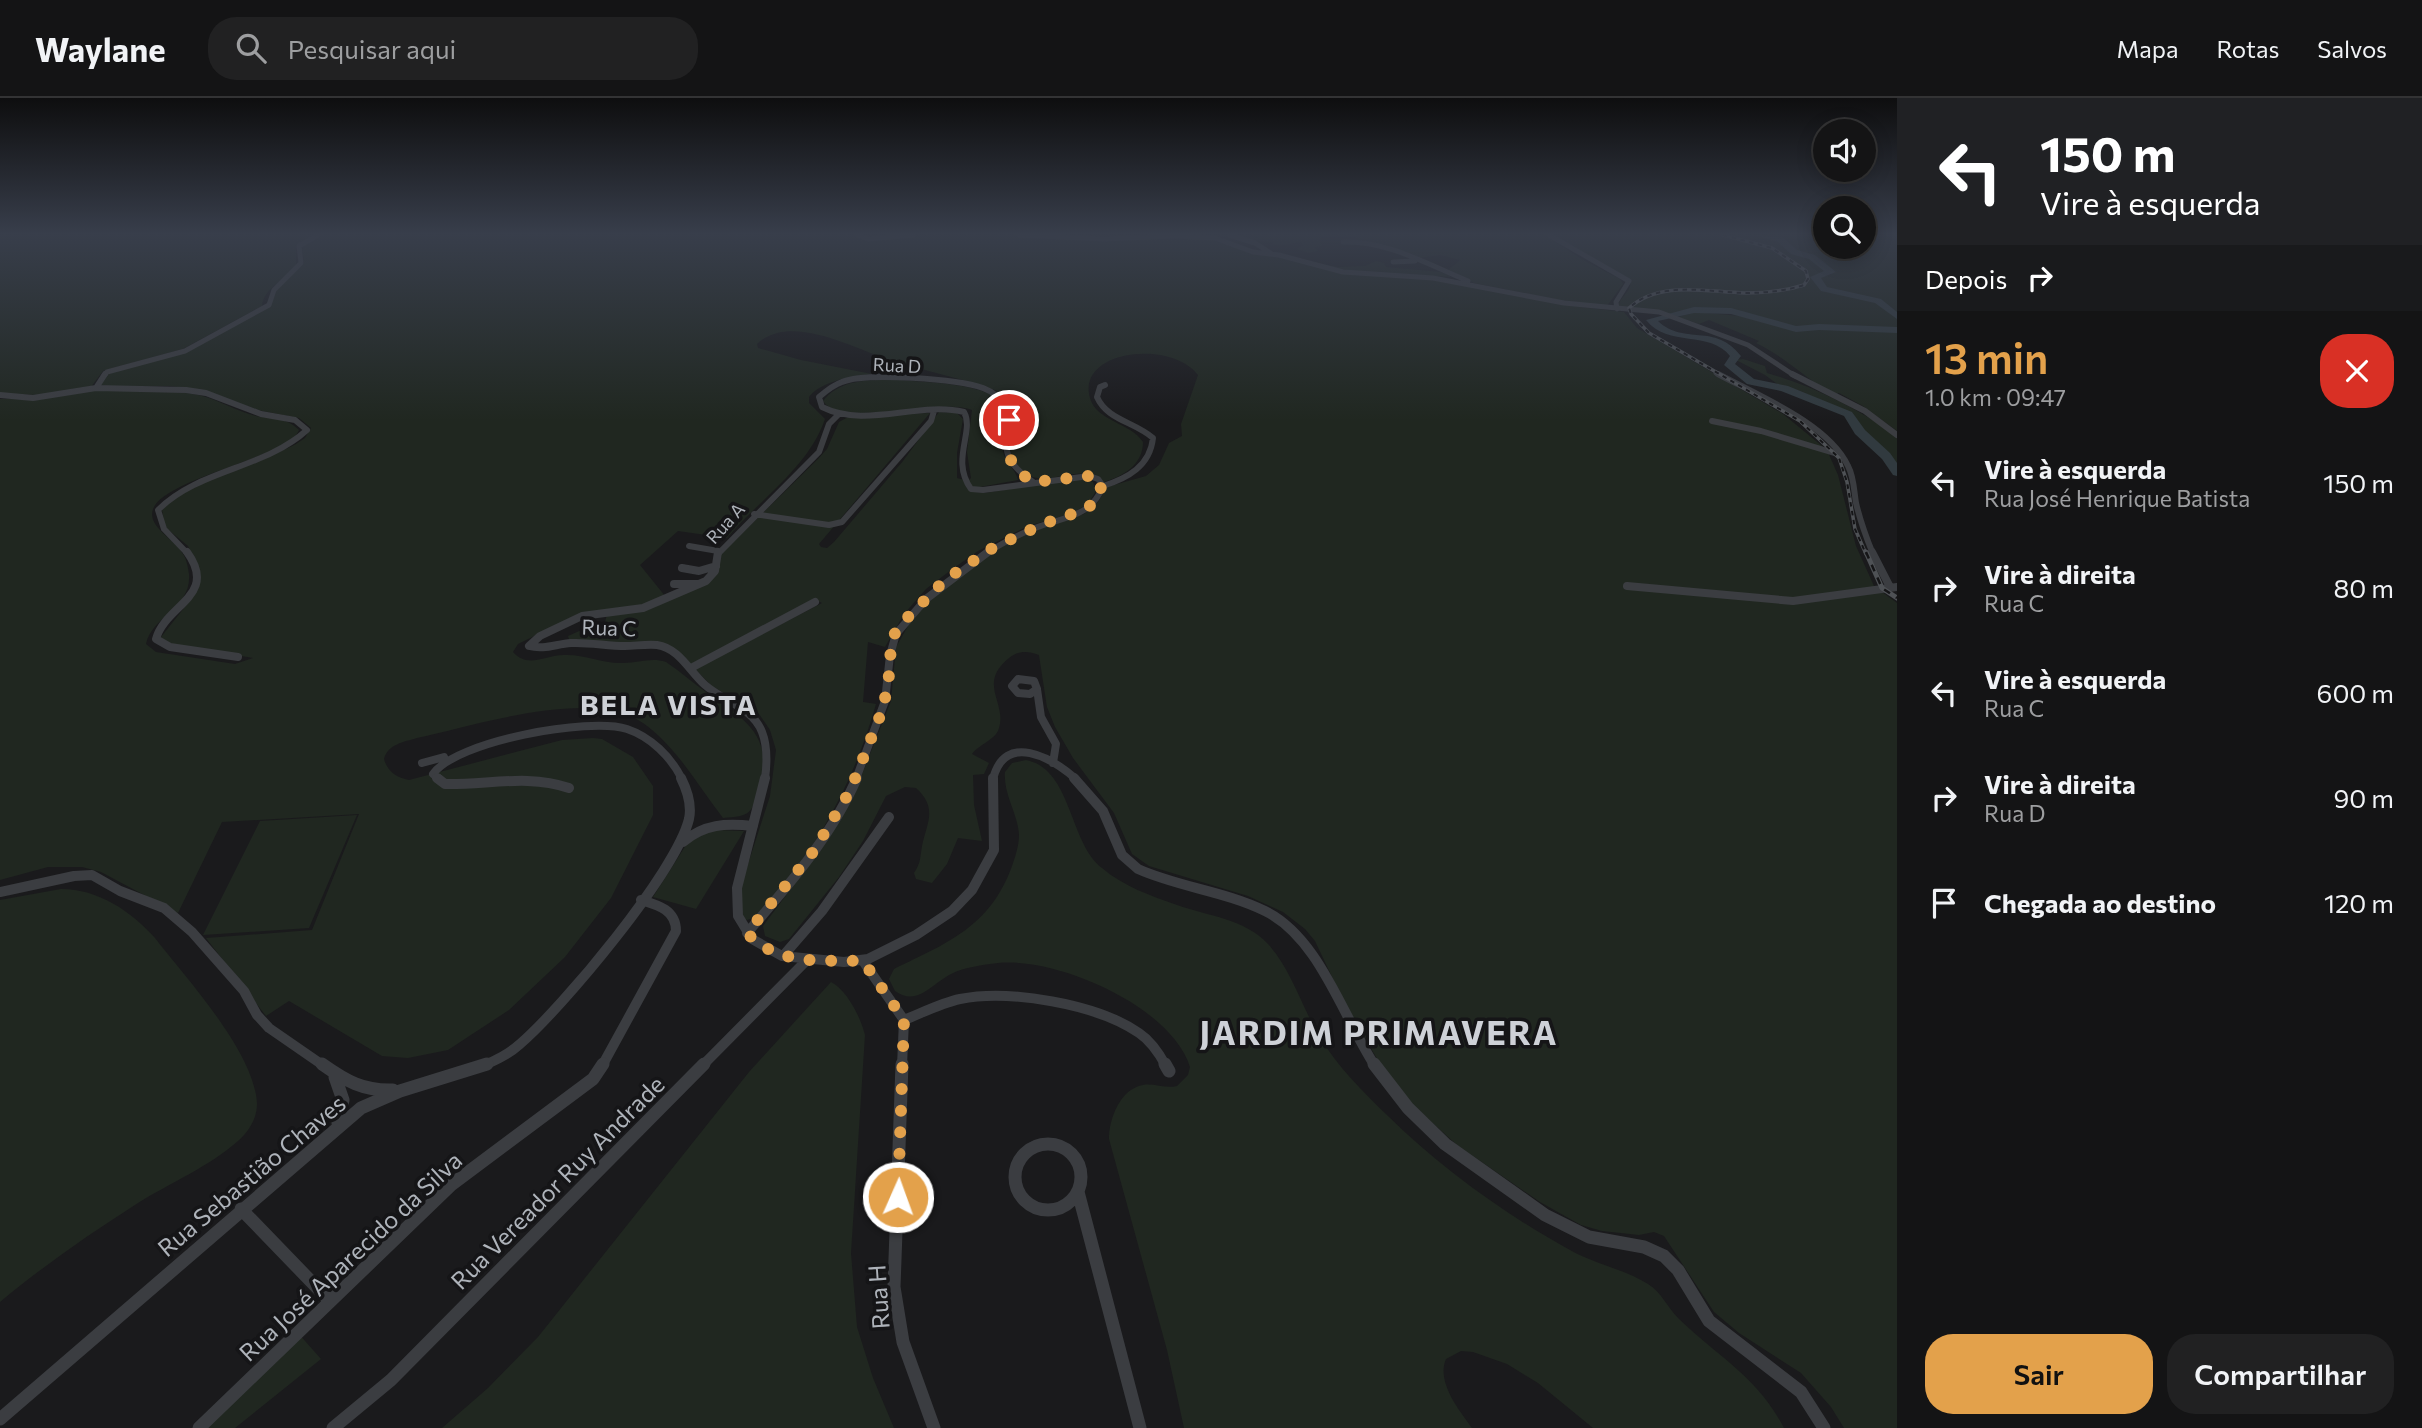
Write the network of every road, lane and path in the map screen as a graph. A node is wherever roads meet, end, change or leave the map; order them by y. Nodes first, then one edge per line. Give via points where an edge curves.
1 (272, 297) edge
2 (1533, 297) edge
3 (1619, 297) edge
4 (1616, 309) junction
5 (1716, 373) dead end
6 (1105, 385) dead end
7 (96, 388) junction
8 (0, 395) edge
9 (934, 411) junction
10 (838, 415) junction
11 (1713, 421) dead end
12 (1897, 435) edge
13 (1843, 456) junction
14 (1033, 482) junction
15 (1103, 486) junction
16 (754, 514) junction
17 (689, 546) dead end
18 (718, 551) junction
19 (716, 566) junction
20 (682, 568) dead end
21 (706, 581) junction
22 (674, 584) dead end
23 (1627, 586) dead end
24 (1893, 587) edge
25 (815, 602) dead end
26 (238, 657) dead end
27 (691, 668) junction
28 (1037, 689) dead end
29 (452, 755) junction
30 (422, 763) dead end
31 (1053, 763) junction
32 (569, 788) dead end
33 (889, 817) dead end
34 (753, 826) junction
35 (671, 857) junction
36 (0, 892) edge
37 (641, 900) junction
38 (747, 933) junction
39 (783, 956) junction
40 (806, 961) junction
41 (863, 961) junction
42 (904, 1020) junction
43 (1169, 1071) dead end
44 (332, 1072) junction
45 (408, 1087) junction
46 (335, 1128) junction
47 (1078, 1192) junction
48 (241, 1209) junction
49 (329, 1300) junction
50 (0, 1419) edge
51 (199, 1428) edge
52 (333, 1428) edge
53 (934, 1428) edge
54 (1140, 1428) edge
55 (1824, 1428) edge

1 - 7 street via 267,307 185,351 107,372
2 - 4 street
3 - 4 street
4 - 12 street via 1665,314 1748,345 1801,380 1865,411
5 - 13 street via 1810,427
6 - 15 street via 1097,397 1100,405 1146,431 1153,443 1147,458 1129,477
7 - 8 street via 33,398
7 - 26 street via 206,393 305,426 302,436 278,451 187,488 158,510 165,531 189,552 196,583 156,639 170,647
9 - 10 street
9 - 14 street via 954,409 967,415 962,456 971,489
9 - 16 street via 931,421 842,522 829,525
10 - 14 street, Rua D via 819,404 821,394 873,375 984,388 1007,404 1010,415 1004,440 1008,455
10 - 16 street, Rua A via 829,424 819,452
11 - 13 street
13 - 24 street via 1862,523 1883,577
14 - 15 street via 1089,476
15 - 38 street via 1087,509 994,547 945,580 910,614 895,633 886,699 850,791 822,839
16 - 18 street, Rua A
17 - 18 street
18 - 19 street, Rua A
19 - 20 street via 699,571
19 - 21 street, Rua A
21 - 22 street
21 - 27 street, Rua C via 643,608 582,615 529,646 537,650 575,643 657,645
23 - 24 street via 1793,601
25 - 27 street
27 - 34 street, Rua C via 711,690 754,719 763,732 768,766
28 - 31 street via 1043,722 1057,743
29 - 30 street, Rua Sebastião Chaves
29 - 32 street via 434,769 435,778 445,784 522,779
29 - 35 street, Rua Sebastião Chaves via 567,728 608,725 634,731 666,755 689,800 689,819
31 - 41 street via 1020,752 1002,760 993,779 995,846 973,889 937,923
31 - 55 street via 1100,807 1119,851 1130,863 1256,907 1287,925 1307,948 1382,1077 1445,1144 1570,1230 1596,1240 1640,1246 1665,1257 1710,1322 1798,1386
33 - 39 street via 822,911
34 - 35 street via 728,823 706,827 688,837
34 - 38 street, Rua C via 734,907
35 - 37 street, Rua Sebastião Chaves
36 - 44 street via 92,875 163,908 192,932 244,991 269,1028
37 - 45 street, Rua Sebastião Chaves via 533,1034 460,1076
37 - 49 street, Rua José Aparecido da Silva via 671,913 676,931 593,1079 451,1185
38 - 39 street
39 - 40 street
40 - 41 street
40 - 52 street, Rua Vereador Ruy Andrade via 391,1380
41 - 42 street
42 - 43 street via 961,999 1016,997 1064,1006 1134,1030 1160,1053
42 - 53 street, Rua H via 896,1321
44 - 45 street via 372,1091
44 - 46 street via 344,1101
45 - 46 street, Rua Sebastião Chaves via 371,1102
46 - 48 street, Rua Sebastião Chaves
47 - 47 street via 1060,1208 1036,1206 1017,1189 1018,1160 1034,1146 1062,1148 1078,1165
47 - 54 street
48 - 49 street
48 - 50 street, Rua Sebastião Chaves
49 - 51 street, Rua José Aparecido da Silva

